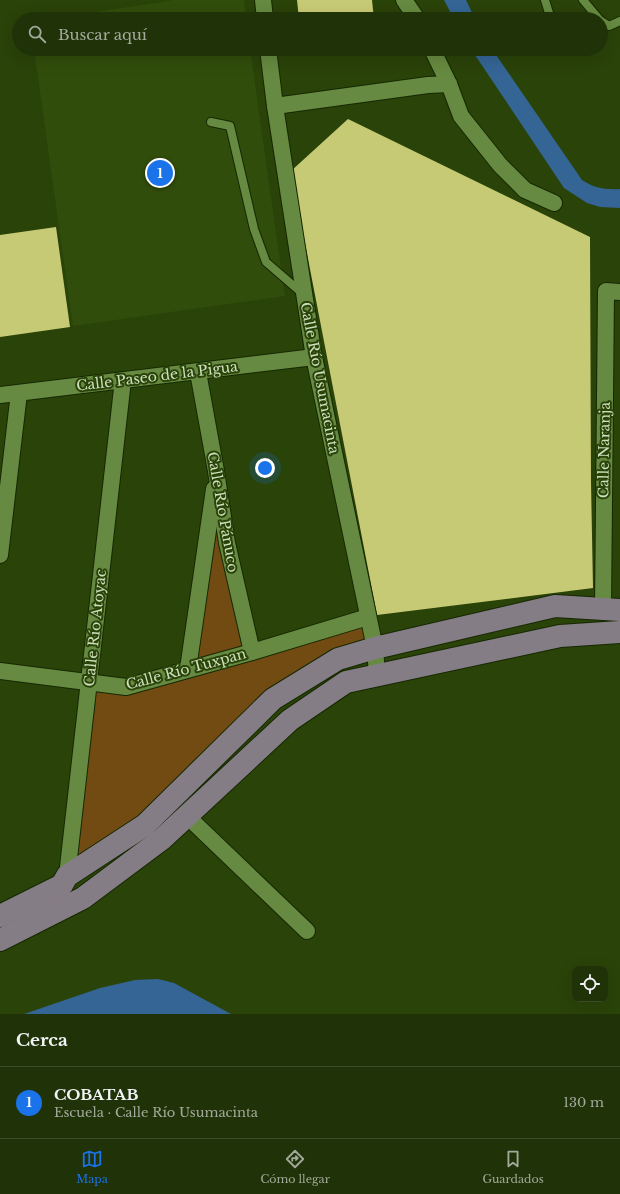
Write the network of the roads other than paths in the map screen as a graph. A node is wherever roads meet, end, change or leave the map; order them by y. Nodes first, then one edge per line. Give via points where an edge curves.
1 (263, 0) edge
2 (404, 0) edge
3 (545, 0) edge
4 (583, 0) edge
5 (264, 12) edge
6 (412, 12) edge
7 (548, 12) edge
8 (593, 12) edge
9 (620, 21) edge
10 (609, 26) edge
11 (269, 56) edge
12 (435, 56) edge
13 (449, 84) junction
14 (275, 106) junction
15 (211, 122) dead end
16 (554, 203) dead end
17 (613, 292) edge
18 (304, 295) junction
19 (314, 357) junction
20 (198, 372) junction
21 (123, 380) junction
22 (19, 393) junction
23 (0, 395) edge
24 (216, 471) junction
25 (0, 554) edge
26 (611, 610) edge
27 (368, 617) junction
28 (620, 632) edge
29 (375, 648) junction
30 (252, 652) junction
31 (188, 669) junction
32 (0, 671) edge
33 (377, 675) junction
34 (89, 682) junction
35 (187, 816) junction
36 (67, 876) junction
37 (0, 916) edge
38 (308, 931) dead end
39 (0, 940) edge

1 - 5 street
2 - 6 street
3 - 7 lane
4 - 8 lane
9 - 10 lane
11 - 14 street, Calle Río Usumacinta
12 - 13 street
13 - 14 street
13 - 16 street via 461,116 500,165 525,190
14 - 18 street, Calle Río Usumacinta
15 - 18 lane via 230,126 254,229 266,262
17 - 26 street, Calle Naranja
18 - 19 street, Calle Río Usumacinta
19 - 20 street, Calle Paseo de la Pigua
19 - 27 street, Calle Río Usumacinta
20 - 21 street, Calle Paseo de la Pigua
20 - 24 street, Calle Río Pánuco
21 - 22 street, Calle Paseo de la Pigua
21 - 34 street, Calle Río Atoyac
22 - 23 street, Calle Paseo de la Pigua
22 - 25 street
24 - 30 street, Calle Río Pánuco via 227,542
24 - 31 street
26 - 29 main road via 555,606
27 - 29 street, Calle Río Usumacinta
27 - 30 street, Calle Río Tuxpan
28 - 33 main road via 560,636
29 - 33 street, Calle Río Usumacinta
29 - 36 main road via 338,659 273,699 145,825
30 - 31 street, Calle Río Tuxpan
31 - 34 street, Calle Río Tuxpan via 126,687
32 - 34 street, Calle Río Tuxpan
33 - 35 main road via 346,682 290,720
34 - 36 street, Calle Río Atoyac
35 - 38 street
35 - 39 main road via 162,839 84,898
36 - 37 main road via 62,885

